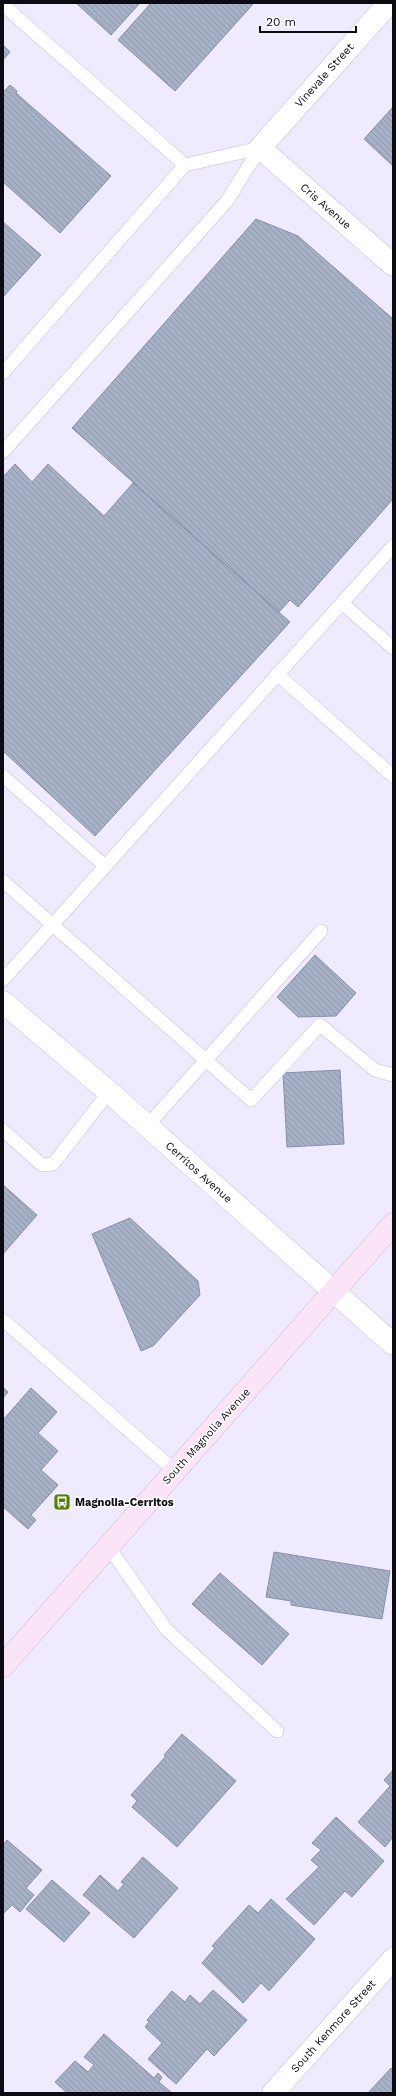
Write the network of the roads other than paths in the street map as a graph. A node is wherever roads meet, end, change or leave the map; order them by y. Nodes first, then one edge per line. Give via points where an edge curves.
1 (389, 3) edge
2 (3, 5) edge
3 (260, 148) junction
4 (185, 165) junction
5 (393, 265) edge
6 (3, 373) edge
7 (3, 452) edge
8 (393, 546) edge
9 (342, 603) junction
10 (393, 648) edge
11 (278, 674) junction
12 (3, 776) edge
13 (393, 776) edge
14 (105, 866) junction
15 (3, 881) edge
16 (53, 925) junction
17 (321, 931) dead end
18 (3, 980) edge
19 (3, 1002) edge
20 (206, 1060) junction
21 (393, 1075) edge
22 (109, 1092) junction
23 (147, 1126) junction
24 (3, 1130) edge
25 (393, 1224) edge
26 (334, 1292) junction
27 (3, 1320) edge
28 (393, 1344) edge
29 (175, 1471) junction
30 (108, 1546) junction
31 (3, 1666) edge
32 (277, 1731) dead end
33 (393, 1959) edge
34 (273, 2093) edge

1 - 3 street, Vinevale Street
2 - 4 lane
3 - 4 lane
3 - 5 street, Cris Avenue
3 - 7 lane via 227,201
4 - 6 lane
8 - 9 lane
9 - 10 lane
9 - 11 lane
11 - 13 lane
11 - 14 lane
12 - 14 lane
14 - 16 lane
15 - 16 lane
16 - 18 lane
16 - 20 lane
17 - 20 lane
19 - 22 street, Cerritos Avenue
20 - 21 lane via 251,1100 320,1025 375,1070
20 - 23 lane
22 - 23 street, Cerritos Avenue
22 - 24 lane via 53,1164 42,1165
23 - 26 street, Cerritos Avenue
25 - 26 main road, South Magnolia Avenue
26 - 28 street, Cerritos Avenue
26 - 29 main road, South Magnolia Avenue
27 - 29 lane
29 - 30 main road, South Magnolia Avenue
30 - 31 main road, South Magnolia Avenue
30 - 32 lane via 166,1630
33 - 34 street, South Kenmore Street

